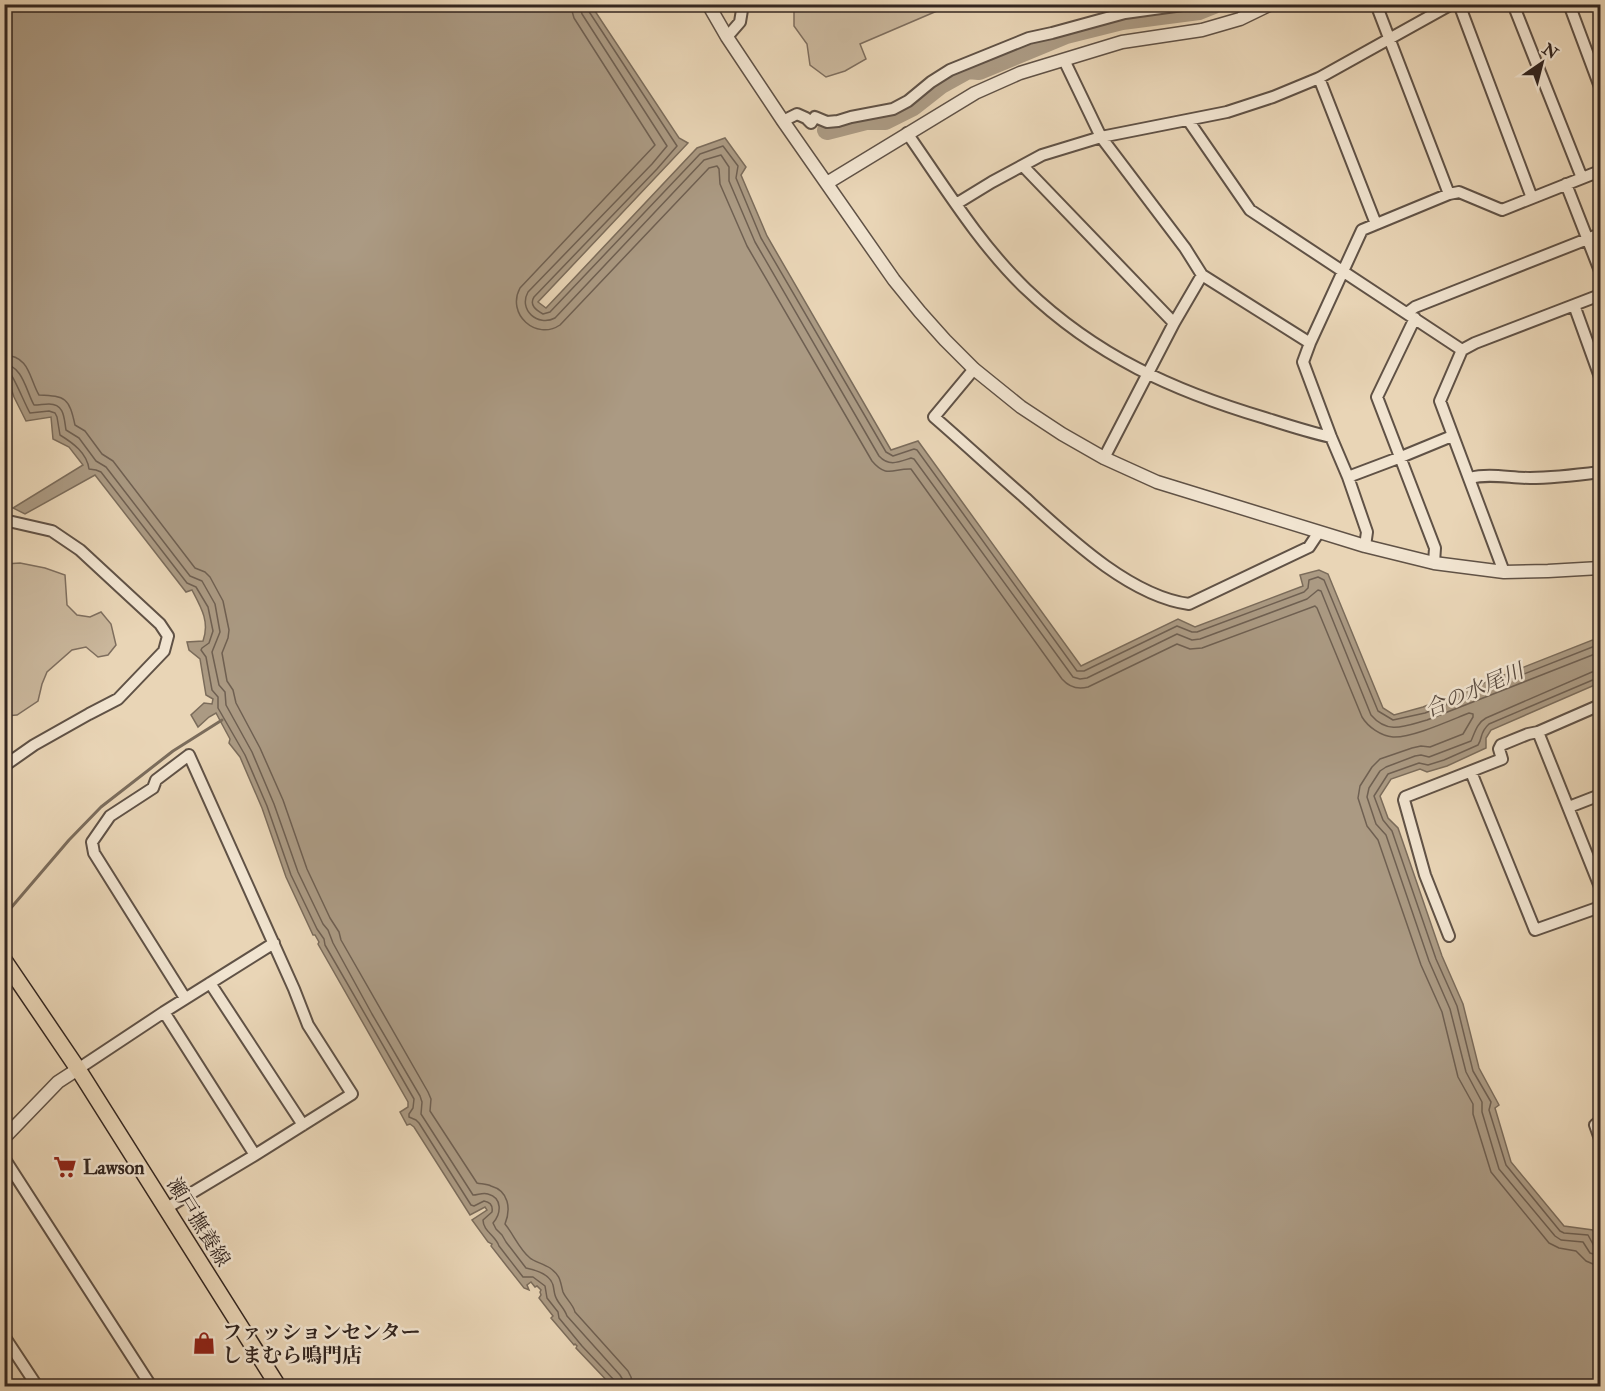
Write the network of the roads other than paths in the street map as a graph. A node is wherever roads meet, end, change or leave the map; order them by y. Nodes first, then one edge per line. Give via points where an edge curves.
1 (708, 4) edge
2 (743, 4) edge
3 (1190, 4) edge
4 (1271, 4) edge
5 (1376, 4) edge
6 (1452, 4) edge
7 (1459, 4) edge
8 (1513, 4) edge
9 (1569, 4) edge
10 (727, 37) junction
11 (1390, 38) junction
12 (1064, 60) junction
13 (1319, 78) junction
14 (1600, 87) edge
15 (1188, 120) junction
16 (785, 122) junction
17 (907, 133) junction
18 (1101, 137) junction
19 (1023, 165) junction
20 (1600, 171) edge
21 (1582, 178) junction
22 (827, 183) junction
23 (1566, 184) junction
24 (1449, 194) junction
25 (1532, 198) junction
26 (956, 204) junction
27 (1376, 224) junction
28 (1600, 234) edge
29 (1587, 239) junction
30 (1342, 271) junction
31 (1600, 271) edge
32 (1202, 275) junction
33 (1600, 295) edge
34 (1574, 305) junction
35 (1411, 315) junction
36 (1174, 323) junction
37 (1310, 343) junction
38 (1462, 350) junction
39 (974, 369) junction
40 (1147, 374) junction
41 (1600, 377) edge
42 (1452, 436) junction
43 (1331, 437) junction
44 (1104, 458) junction
45 (1401, 458) junction
46 (1600, 472) edge
47 (1348, 477) junction
48 (1470, 478) junction
49 (4, 520) edge
50 (1318, 532) junction
51 (1365, 546) junction
52 (1434, 563) junction
53 (1600, 568) edge
54 (1504, 572) junction
55 (1600, 705) edge
56 (1538, 732) junction
57 (4, 766) edge
58 (1471, 772) junction
59 (1600, 795) edge
60 (1569, 807) junction
61 (1600, 887) edge
62 (1600, 907) edge
63 (1449, 936) dead end
64 (274, 943) junction
65 (4, 960) edge
66 (210, 983) junction
67 (185, 998) junction
68 (164, 1012) junction
69 (78, 1069) junction
70 (1600, 1121) edge
71 (303, 1125) junction
72 (4, 1138) edge
73 (1600, 1139) edge
74 (255, 1155) junction
75 (4, 1158) edge
76 (165, 1209) junction
77 (4, 1336) edge
78 (37, 1386) edge
79 (151, 1386) edge
80 (278, 1386) edge

1 - 10 street
2 - 10 street via 740,22
3 - 16 street via 1125,13 1029,38 950,70 893,109 838,121 815,117 811,123 797,114
4 - 12 street via 1240,19 1202,30 1122,42
5 - 11 street
6 - 11 street
7 - 25 street
8 - 21 street
9 - 14 street
10 - 16 street
11 - 13 street
11 - 24 street
12 - 17 street via 975,93
12 - 18 street
13 - 15 street via 1274,97
13 - 27 street
15 - 18 street
15 - 30 street via 1250,210
16 - 22 street
17 - 22 street
17 - 26 street
18 - 19 street
18 - 32 street
19 - 26 street
19 - 36 street
20 - 21 street
21 - 23 street
22 - 39 street via 900,288
23 - 25 street
23 - 29 street
24 - 25 street via 1460,192 1502,210
24 - 27 street
26 - 40 street via 987,246 1055,315 1099,347
27 - 30 street via 1362,230
28 - 29 street
29 - 31 street
29 - 35 street via 1415,307
30 - 35 street
30 - 37 street
32 - 36 street
32 - 37 street
33 - 34 street
34 - 38 street
34 - 41 street
35 - 38 street
35 - 45 street via 1377,397
36 - 40 street
37 - 43 street via 1303,362
38 - 42 street via 1440,400
39 - 44 street via 1021,407
39 - 50 street via 934,417 1080,548 1147,591 1189,604 1309,547
40 - 43 street via 1233,408
40 - 44 street
42 - 45 street
42 - 48 street
43 - 47 street
44 - 50 street via 1157,482
45 - 47 street
45 - 52 street via 1435,548
46 - 48 street via 1555,478
47 - 51 street via 1367,532
48 - 54 street
49 - 57 street via 52,531 80,550 168,636 164,651 118,699
50 - 51 street
51 - 52 street
52 - 54 street
53 - 54 street
55 - 56 street
56 - 58 street via 1501,746 1502,759
56 - 60 street
58 - 62 street via 1535,930
58 - 63 street via 1405,796 1404,800 1425,875
59 - 60 street
60 - 61 street
64 - 66 street
64 - 67 street via 189,754 156,780 153,788 110,816 93,842 94,853
64 - 71 street via 308,1025 352,1094
65 - 69 main road, 瀬戸撫養線
66 - 67 street
66 - 71 street
67 - 68 street
68 - 69 street
68 - 74 street
69 - 72 street via 58,1082
69 - 76 main road, 瀬戸撫養線
70 - 73 street via 1595,1125
71 - 74 street
74 - 76 street
75 - 79 street
76 - 80 main road, 瀬戸撫養線
77 - 78 street

